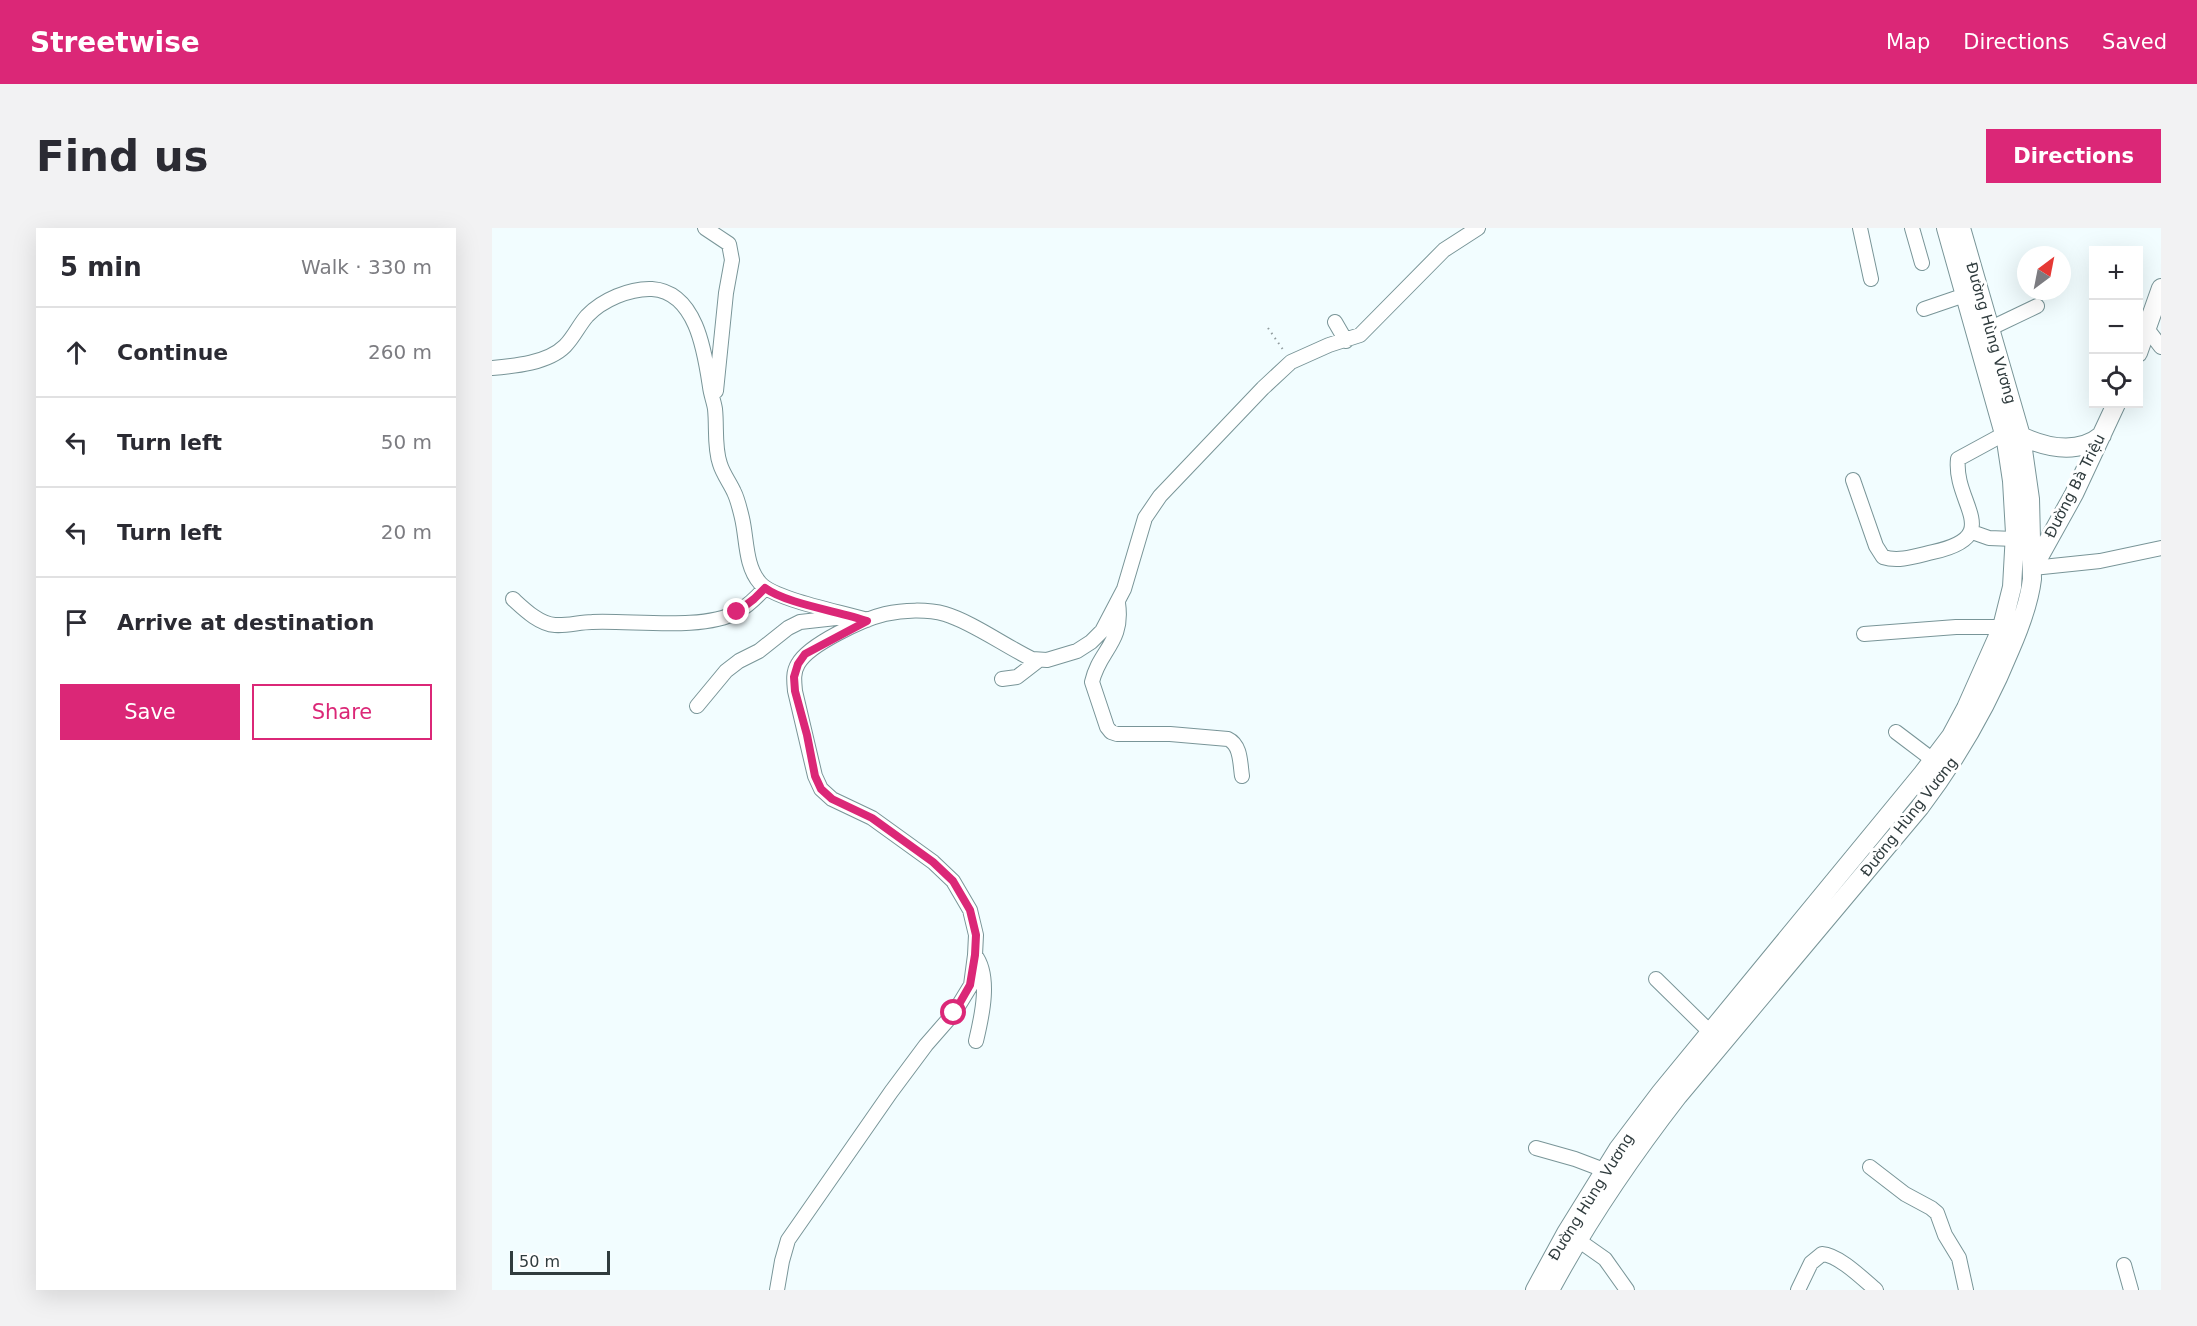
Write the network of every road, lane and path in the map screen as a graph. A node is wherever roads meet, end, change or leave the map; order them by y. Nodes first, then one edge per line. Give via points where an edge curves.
1 (705, 228) edge
2 (1478, 228) edge
3 (1860, 228) edge
4 (1912, 228) edge
5 (1946, 228) edge
6 (1961, 228) edge
7 (1922, 263) dead end
8 (1871, 279) dead end
9 (1965, 295) junction
10 (2160, 295) edge
11 (2037, 306) dead end
12 (1924, 309) dead end
13 (1335, 322) dead end
14 (2148, 330) junction
15 (1983, 331) junction
16 (1346, 341) junction
17 (2143, 343) edge
18 (2161, 347) edge
19 (492, 368) edge
20 (714, 408) junction
21 (2114, 408) edge
22 (2102, 435) junction
23 (2011, 437) junction
24 (1853, 480) dead end
25 (1972, 532) junction
26 (2014, 539) junction
27 (2161, 548) edge
28 (2013, 568) junction
29 (2033, 568) junction
30 (765, 588) junction
31 (513, 599) dead end
32 (1118, 603) junction
33 (853, 616) junction
34 (867, 621) junction
35 (2002, 627) junction
36 (1864, 634) dead end
37 (1039, 660) junction
38 (1002, 679) dead end
39 (697, 706) dead end
40 (1896, 732) dead end
41 (1933, 760) junction
42 (1242, 776) dead end
43 (975, 955) junction
44 (1656, 979) dead end
45 (1710, 1032) junction
46 (976, 1041) dead end
47 (1536, 1148) dead end
48 (1870, 1167) dead end
49 (1605, 1170) junction
50 (1572, 1236) junction
51 (2124, 1265) dead end
52 (777, 1290) edge
53 (1535, 1290) edge
54 (1550, 1290) edge
55 (1627, 1290) edge
56 (1798, 1290) edge
57 (1876, 1290) edge
58 (1966, 1290) edge
59 (2132, 1290) edge

1 - 20 street via 726,240 732,260
2 - 16 street via 1444,250 1360,335
3 - 8 street
4 - 7 street
5 - 9 main road, Đường Hùng Vương
6 - 15 main road, Đường Hùng Vương
9 - 12 street
9 - 15 main road, Đường Hùng Vương
10 - 14 main road
11 - 15 street
13 - 16 street
14 - 17 main road
14 - 18 street
15 - 23 main road, Đường Hùng Vương
16 - 32 street via 1291,362 1160,496 1145,518
19 - 20 street via 549,356 565,346 587,316 601,305 636,290 654,289 686,308 698,329
20 - 30 street via 719,462 735,494 750,563
21 - 22 main road, Đường Bà Triệu
22 - 23 main road via 2075,448
22 - 29 main road, Đường Bà Triệu
23 - 25 street via 1958,459
23 - 26 main road, Đường Hùng Vương
23 - 29 main road, Đường Hùng Vương via 2030,499
24 - 25 street via 1883,557 1904,559 1953,548
25 - 26 street via 1989,538
26 - 28 main road, Đường Hùng Vương
27 - 29 street via 2100,561
28 - 29 main road
28 - 35 main road, Đường Hùng Vương via 2009,606
29 - 50 main road, Đường Hùng Vương via 2031,592 2005,663 1982,712 1943,777 1672,1104
30 - 31 street via 737,612 720,619 692,621 554,625 531,615
30 - 33 street via 798,602
32 - 37 street via 1091,642 1077,651
32 - 42 street via 1120,620 1114,639 1092,682 1107,727 1117,734 1228,739 1235,744
33 - 34 street
33 - 39 street via 800,622 788,628 726,671
34 - 37 street via 908,612 945,614
34 - 43 street via 805,654 795,670 795,691 815,776 832,799 872,818 953,881 970,910 976,935
35 - 36 street
35 - 41 main road, Đường Hùng Vương via 1966,708
37 - 38 street via 1017,677
40 - 41 street
41 - 45 main road, Đường Hùng Vương
43 - 46 street via 982,963 984,977
43 - 52 street via 970,985 954,1013 891,1092 788,1240
44 - 45 street
45 - 49 main road, Đường Hùng Vương
47 - 49 street
48 - 58 street via 1937,1213 1959,1258
49 - 50 main road, Đường Hùng Vương
50 - 53 main road, Đường Hùng Vương
50 - 54 main road, Đường Hùng Vương
50 - 55 street via 1605,1259
51 - 59 street
56 - 57 street via 1811,1263 1822,1254 1828,1254

